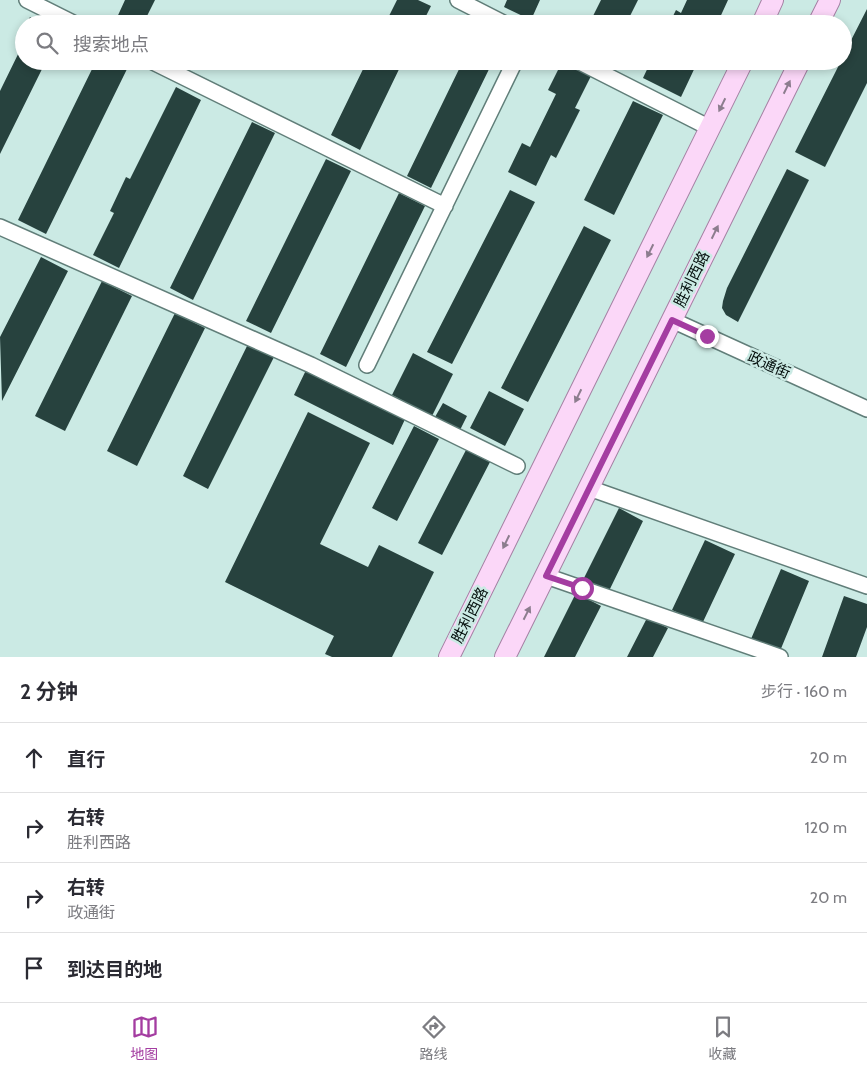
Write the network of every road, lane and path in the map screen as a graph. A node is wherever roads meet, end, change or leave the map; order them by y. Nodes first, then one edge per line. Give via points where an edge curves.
1 (27, 0) edge
2 (458, 0) edge
3 (773, 0) edge
4 (830, 0) edge
5 (57, 15) edge
6 (487, 15) edge
7 (766, 15) edge
8 (822, 15) edge
9 (169, 70) edge
10 (511, 70) edge
11 (596, 70) edge
12 (739, 70) edge
13 (796, 70) edge
14 (710, 128) junction
15 (445, 206) junction
16 (0, 227) edge
17 (672, 320) junction
18 (367, 365) dead end
19 (867, 409) edge
20 (517, 466) dead end
21 (588, 488) junction
22 (546, 576) junction
23 (867, 586) edge
24 (448, 657) edge
25 (505, 657) edge
26 (780, 657) edge

1 - 5 street
2 - 6 street
3 - 7 main road
4 - 8 main road
9 - 15 street
10 - 15 street
11 - 14 street
12 -> 14 main road, 胜利西路
17 -> 13 main road, 胜利西路
14 -> 24 main road, 胜利西路
15 - 18 street
16 - 20 street via 311,365
17 - 19 street, 政通街
17 - 21 main road, 胜利西路
21 - 22 main road, 胜利西路
21 - 23 street
25 -> 22 main road, 胜利西路
22 - 26 street

